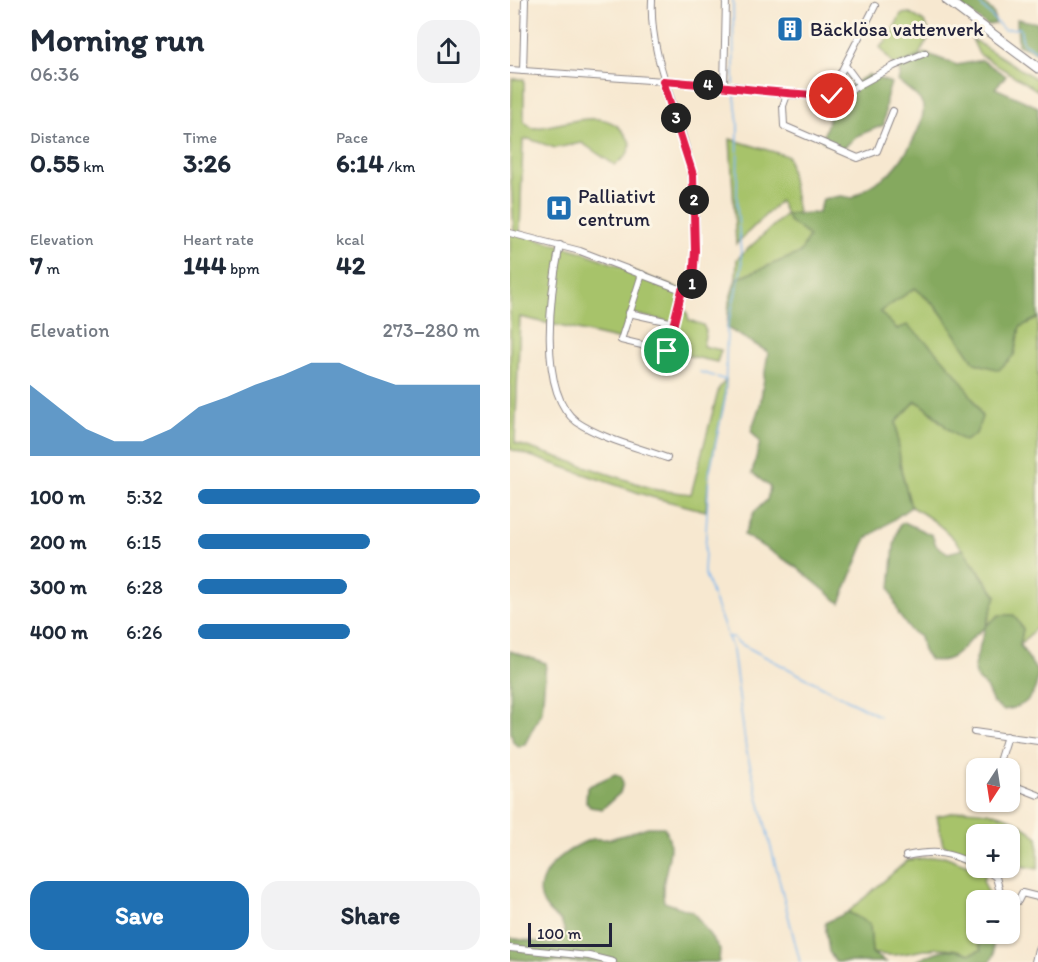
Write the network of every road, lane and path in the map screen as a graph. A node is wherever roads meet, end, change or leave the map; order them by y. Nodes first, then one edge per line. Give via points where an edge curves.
1 (525, 0) edge
2 (652, 0) edge
3 (726, 0) edge
4 (947, 0) edge
5 (875, 6) dead end
6 (925, 53) dead end
7 (845, 65) junction
8 (1038, 68) edge
9 (510, 70) edge
10 (523, 71) junction
11 (663, 81) junction
12 (859, 84) junction
13 (724, 86) junction
14 (787, 94) junction
15 (832, 96) junction
16 (894, 111) dead end
17 (510, 233) edge
18 (560, 245) junction
19 (642, 274) junction
20 (682, 290) junction
21 (629, 313) junction
22 (674, 323) junction
23 (667, 458) dead end
24 (974, 732) dead end
25 (1007, 736) junction
26 (1038, 741) edge
27 (1000, 758) edge
28 (1020, 788) edge
29 (1038, 795) edge
30 (906, 856) dead end
31 (966, 861) edge
32 (1038, 897) edge
33 (1020, 898) edge
34 (510, 948) edge
35 (1038, 950) edge
36 (569, 954) junction
37 (576, 962) edge
38 (613, 962) edge
39 (1035, 962) edge

1 - 10 street
2 - 11 street
3 - 13 street
4 - 8 street
5 - 7 street
6 - 12 street
7 - 12 street
7 - 15 street
9 - 10 street
10 - 11 street
11 - 13 street
11 - 20 street via 693,175 692,294
12 - 15 street
13 - 14 street
14 - 15 street
14 - 16 street via 784,126 858,158 877,151
17 - 18 street
18 - 19 street
18 - 23 street via 549,351 559,394 576,421
19 - 20 street
19 - 21 street
20 - 22 street
21 - 22 street
21 - 22 street via 621,340 667,351
24 - 25 street
25 - 26 street
25 - 27 street
28 - 29 street
30 - 31 street via 934,850
32 - 33 street via 1022,893
34 - 36 street
35 - 39 street
36 - 37 street
36 - 38 street

